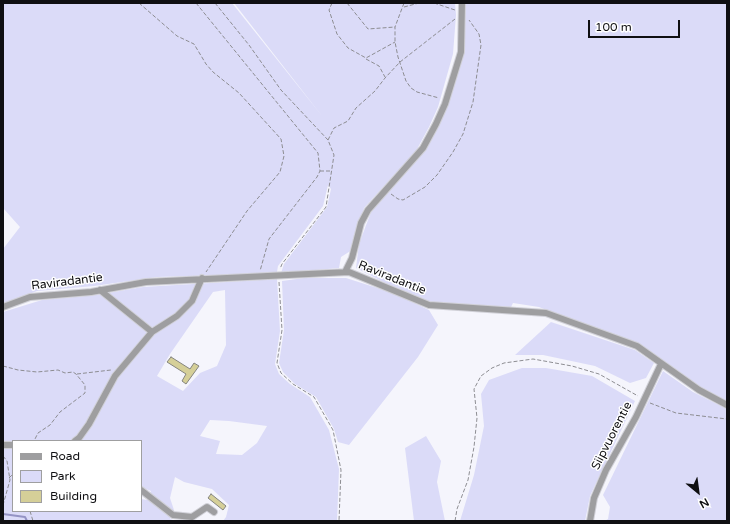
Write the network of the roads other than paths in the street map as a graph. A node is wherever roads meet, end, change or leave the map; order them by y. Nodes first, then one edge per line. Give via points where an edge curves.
1 (462, 3) edge
2 (345, 272) junction
3 (202, 278) junction
4 (100, 290) junction
5 (3, 307) edge
6 (152, 332) junction
7 (660, 364) junction
8 (727, 405) edge
9 (76, 440) edge
10 (142, 491) edge
11 (214, 512) dead end
12 (590, 521) edge

1 - 2 street via 461,52 445,104 423,148 368,210 361,223 352,258
2 - 3 street, Raviradantie
2 - 7 street, Raviradantie via 394,289 410,299 428,305 546,313 637,346
3 - 4 street, Raviradantie via 146,282
3 - 6 street via 192,301 177,316
4 - 5 street, Raviradantie via 30,297
4 - 6 street
6 - 9 street via 115,376
7 - 8 street, Raviradantie
7 - 12 street, Siipvuorentie via 606,470 594,498
10 - 11 street via 173,515 192,517 207,507

